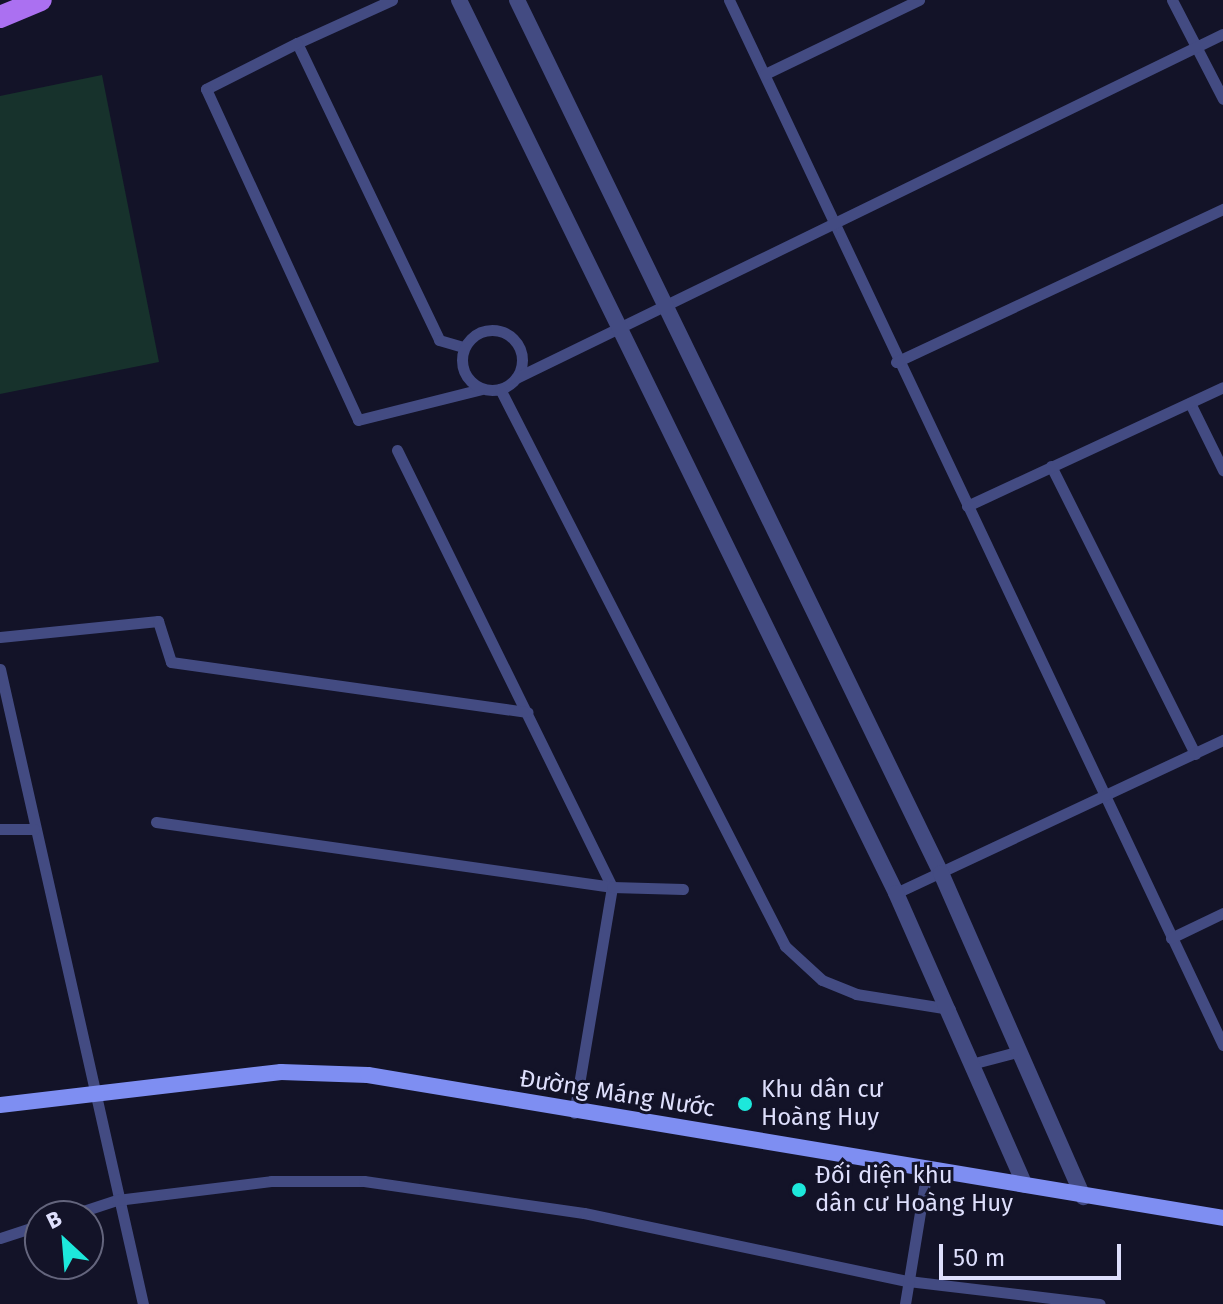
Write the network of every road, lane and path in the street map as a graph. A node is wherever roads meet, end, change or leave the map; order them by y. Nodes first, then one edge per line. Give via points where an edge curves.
1 (41, 0) edge
2 (392, 0) edge
3 (459, 0) edge
4 (517, 0) edge
5 (729, 0) edge
6 (919, 0) edge
7 (1172, 0) edge
8 (0, 17) edge
9 (1223, 34) edge
10 (297, 43) junction
11 (1196, 47) junction
12 (765, 74) junction
13 (1223, 99) edge
14 (1223, 209) edge
15 (832, 224) junction
16 (663, 305) junction
17 (619, 330) junction
18 (464, 347) junction
19 (896, 362) junction
20 (516, 378) junction
21 (1223, 387) edge
22 (481, 389) junction
23 (500, 389) junction
24 (1190, 403) junction
25 (397, 450) dead end
26 (1051, 466) junction
27 (1223, 470) edge
28 (967, 506) junction
29 (0, 637) edge
30 (0, 669) edge
31 (528, 712) junction
32 (1223, 740) edge
33 (1195, 754) junction
34 (1104, 798) junction
35 (156, 822) dead end
36 (0, 829) edge
37 (34, 829) junction
38 (941, 873) junction
39 (612, 887) junction
40 (683, 889) dead end
41 (896, 893) junction
42 (1223, 913) edge
43 (1171, 938) junction
44 (951, 1009) junction
45 (1223, 1045) edge
46 (1020, 1051) junction
47 (975, 1063) junction
48 (93, 1092) junction
49 (0, 1105) edge
50 (574, 1113) junction
51 (927, 1169) junction
52 (1025, 1185) junction
53 (1083, 1197) junction
54 (117, 1200) junction
55 (104, 1204) edge
56 (1223, 1218) edge
57 (24, 1230) edge
58 (0, 1238) edge
59 (908, 1281) junction
60 (143, 1304) edge
61 (905, 1304) edge
62 (1100, 1304) edge

1 - 8 main road
2 - 10 lane
3 - 17 street
4 - 16 street
5 - 12 lane
6 - 12 lane
7 - 11 lane
9 - 11 lane
10 - 18 lane via 439,340
10 - 22 lane via 206,89 358,420
11 - 13 lane
11 - 15 lane
12 - 15 lane
14 - 19 lane
15 - 16 lane
15 - 19 lane
16 - 17 lane
16 - 38 street
17 - 20 lane
17 - 41 street
18 - 20 lane via 478,333 507,334 520,349
18 - 22 lane via 462,367
19 - 28 lane
20 - 23 lane
21 - 24 lane
22 - 23 lane
23 - 44 lane via 785,946 822,980 856,994
24 - 26 lane
24 - 27 lane
25 - 31 lane
26 - 28 lane
26 - 33 lane
28 - 34 lane
29 - 31 lane via 158,621 171,662
30 - 37 lane
31 - 39 lane
32 - 33 lane
33 - 34 lane
34 - 38 lane
34 - 43 lane
35 - 39 lane
36 - 37 lane
37 - 48 lane
38 - 41 lane
38 - 46 street
39 - 40 lane
39 - 50 lane
41 - 44 street
42 - 43 lane
43 - 45 lane
44 - 47 street
46 - 47 lane
46 - 53 street
47 - 52 street
48 - 49 main road, Đường Máng Nước
48 - 50 main road, Đường Máng Nước via 281,1072 368,1075
48 - 54 lane
50 - 51 main road, Đường Máng Nước
51 - 52 main road, Đường Máng Nước
51 - 59 lane
52 - 53 main road, Đường Máng Nước
53 - 56 main road, Đường Máng Nước
54 - 55 lane
54 - 59 lane via 271,1181 364,1181 584,1213
54 - 60 lane
57 - 58 lane
59 - 61 lane
59 - 62 lane

